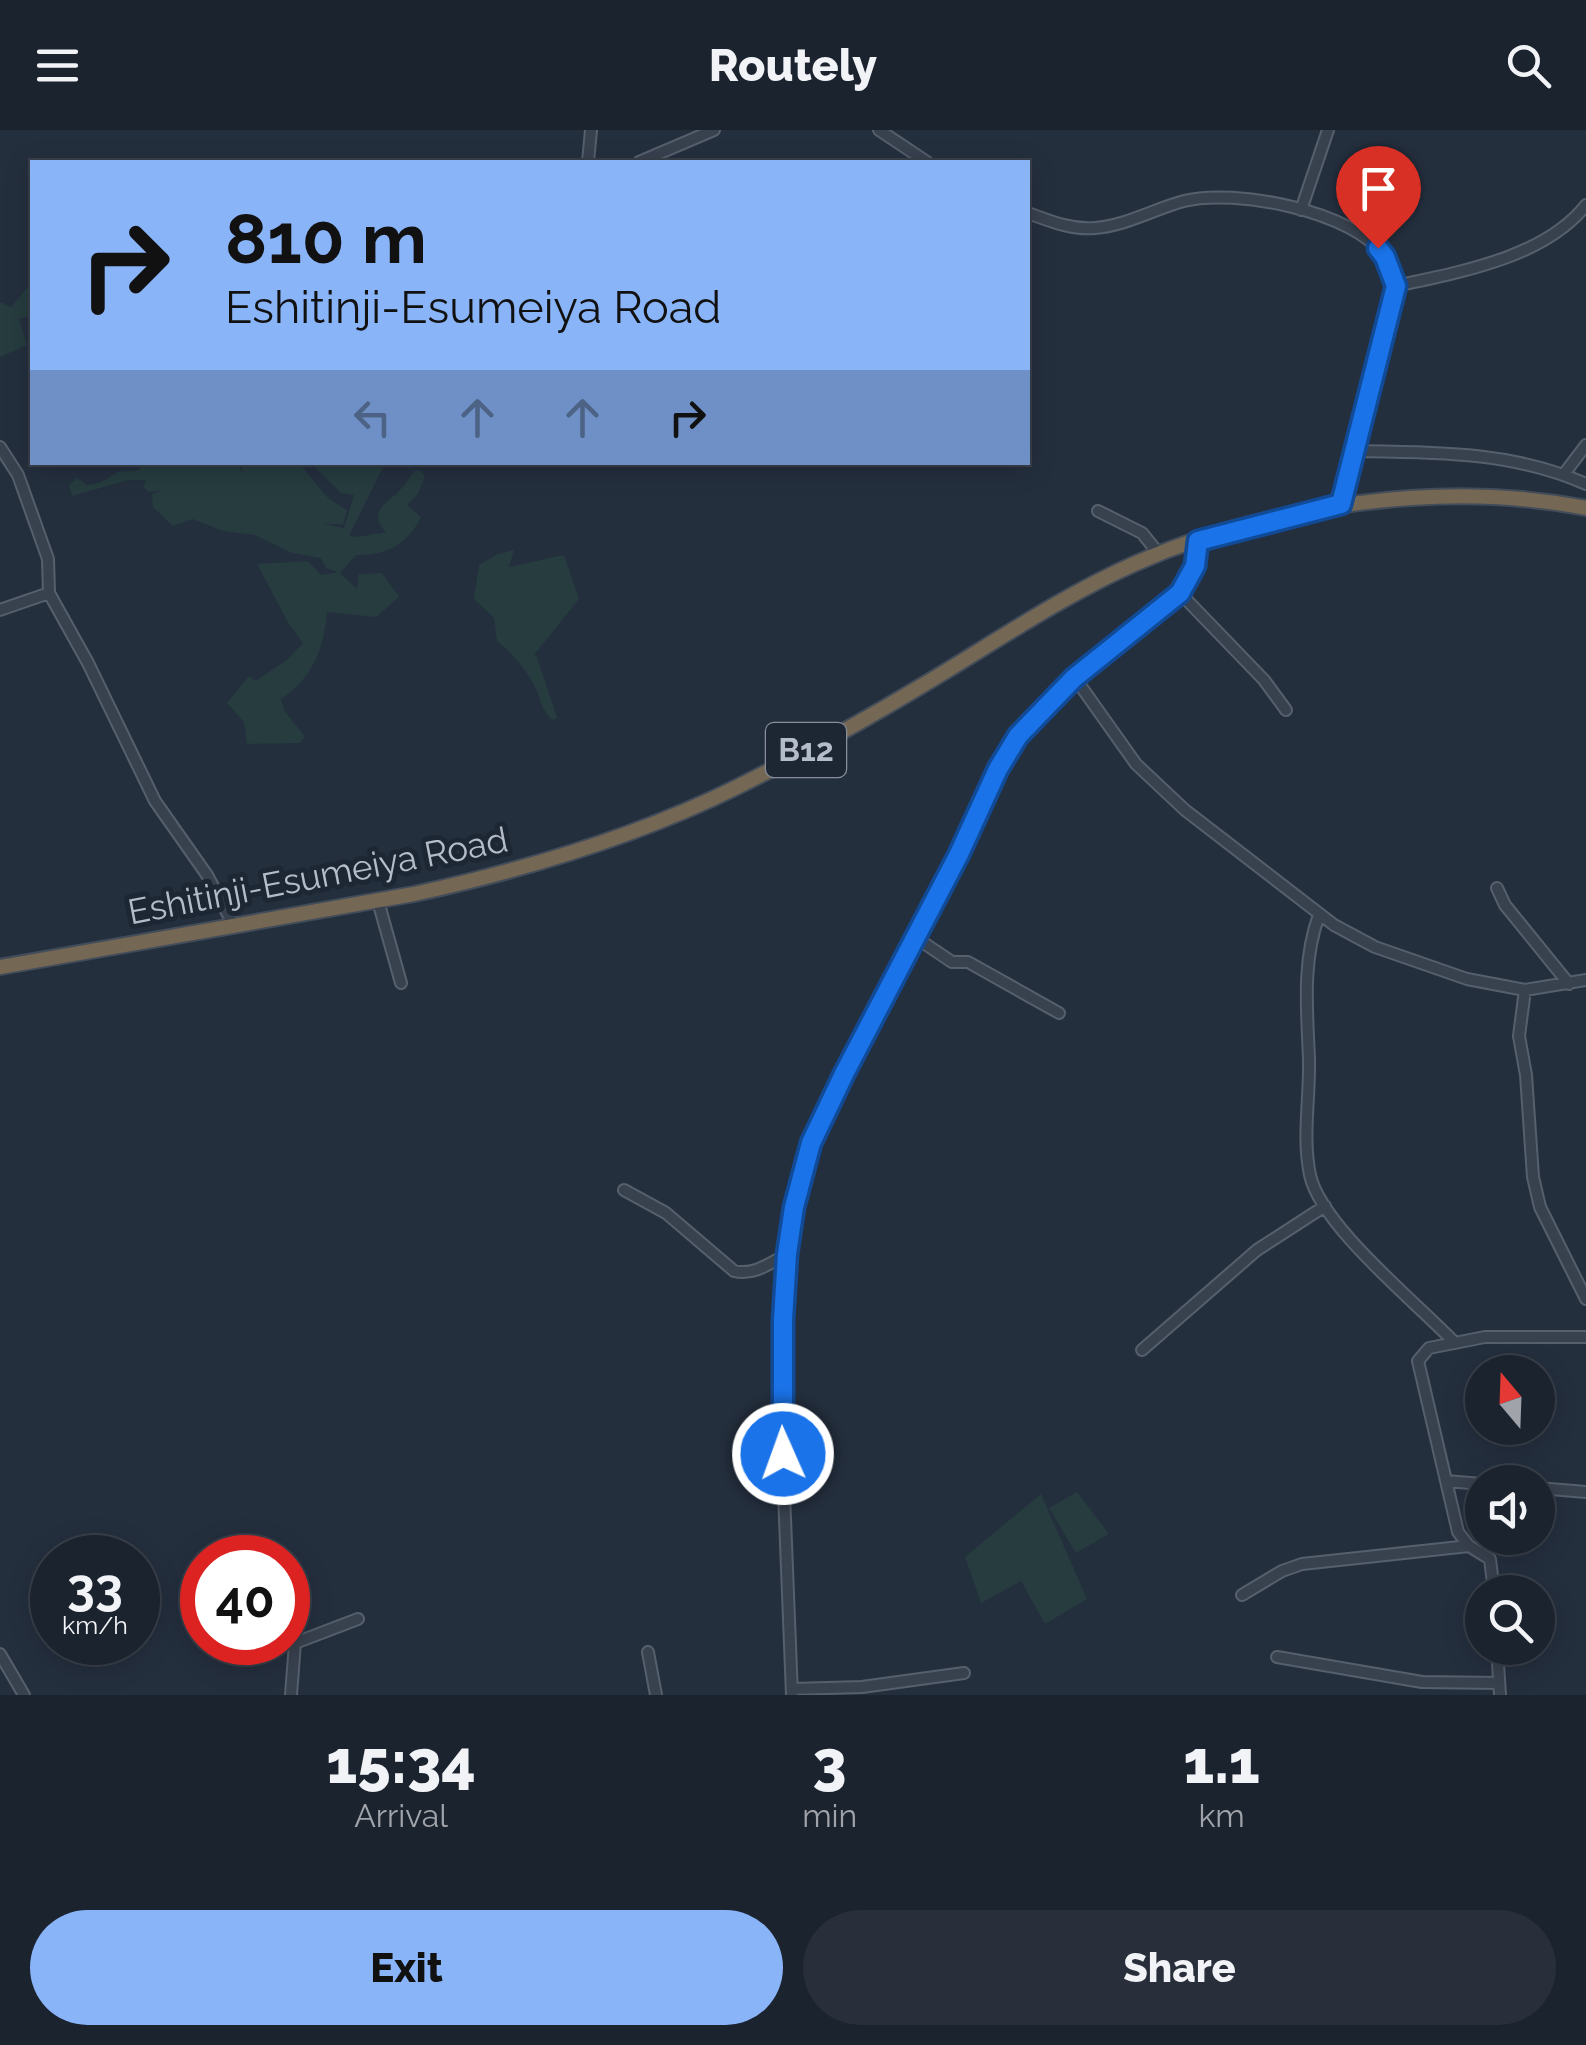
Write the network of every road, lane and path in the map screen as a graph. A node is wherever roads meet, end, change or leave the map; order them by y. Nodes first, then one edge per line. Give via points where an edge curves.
1 (591, 130) edge
2 (714, 130) edge
3 (879, 130) edge
4 (1328, 130) edge
5 (913, 159) edge
6 (588, 160) edge
7 (644, 160) edge
8 (1586, 205) edge
9 (1301, 210) junction
10 (1030, 214) edge
11 (1396, 286) junction
12 (1586, 445) edge
13 (0, 446) edge
14 (1354, 451) junction
15 (1564, 474) junction
16 (1586, 484) edge
17 (1341, 504) junction
18 (1586, 508) edge
19 (1098, 511) dead end
20 (1198, 541) junction
21 (1159, 554) junction
22 (49, 593) junction
23 (1180, 593) junction
24 (0, 610) edge
25 (1074, 678) junction
26 (1286, 710) dead end
27 (1497, 888) dead end
28 (378, 901) junction
29 (1319, 914) junction
30 (234, 926) junction
31 (915, 937) junction
32 (0, 967) edge
33 (1586, 980) edge
34 (402, 983) dead end
35 (1568, 984) junction
36 (1524, 990) junction
37 (1059, 1013) dead end
38 (624, 1190) dead end
39 (1325, 1206) junction
40 (787, 1254) junction
41 (1586, 1299) edge
42 (1586, 1337) edge
43 (1454, 1343) junction
44 (1142, 1350) dead end
45 (1446, 1482) junction
46 (1465, 1483) edge
47 (1555, 1489) edge
48 (1586, 1492) edge
49 (1465, 1541) edge
50 (1465, 1546) edge
51 (1242, 1595) dead end
52 (358, 1619) dead end
53 (648, 1652) dead end
54 (0, 1654) edge
55 (1277, 1657) dead end
56 (964, 1674) dead end
57 (1499, 1689) edge
58 (792, 1692) edge
59 (24, 1695) edge
60 (292, 1695) edge
61 (656, 1695) edge

1 - 6 street
2 - 7 street
3 - 5 street
4 - 9 street
8 - 11 street via 1530,246
9 - 10 street via 1211,196 1100,228 1063,226
9 - 11 street via 1368,240 1385,257
11 - 14 street
12 - 15 street
13 - 22 street via 18,475 48,559
14 - 15 street via 1466,453
14 - 17 street
15 - 16 street
17 - 18 highway, Eshitinji-Esumeiya Road / B12 via 1490,496
17 - 20 highway, Eshitinji-Esumeiya Road / B12
19 - 21 street via 1142,533
20 - 21 highway, Eshitinji-Esumeiya Road / B12
20 - 23 street via 1195,566
21 - 28 highway, Eshitinji-Esumeiya Road / B12 via 688,810 480,879
22 - 24 street
22 - 30 street via 155,801
23 - 25 street
23 - 26 street
25 - 29 street via 1136,764
25 - 31 street via 1018,736
27 - 35 street
28 - 30 highway, Eshitinji-Esumeiya Road / B12
28 - 34 street
29 - 36 street via 1409,960
29 - 39 street via 1309,943 1306,1145 1310,1176
30 - 32 highway, Eshitinji-Esumeiya Road / B12
31 - 37 street
31 - 40 street via 811,1143
33 - 35 street
35 - 36 street
36 - 41 street via 1519,1036 1533,1177 1540,1207
38 - 40 street via 666,1213 734,1271 745,1274
39 - 43 street
39 - 44 street via 1258,1250
40 - 58 street via 782,1416
42 - 43 street
43 - 45 street via 1428,1348 1418,1361
45 - 46 street
45 - 49 street
47 - 48 street
50 - 51 street via 1302,1564
52 - 60 street via 296,1643
53 - 61 street
54 - 59 street
55 - 57 street
56 - 58 street

